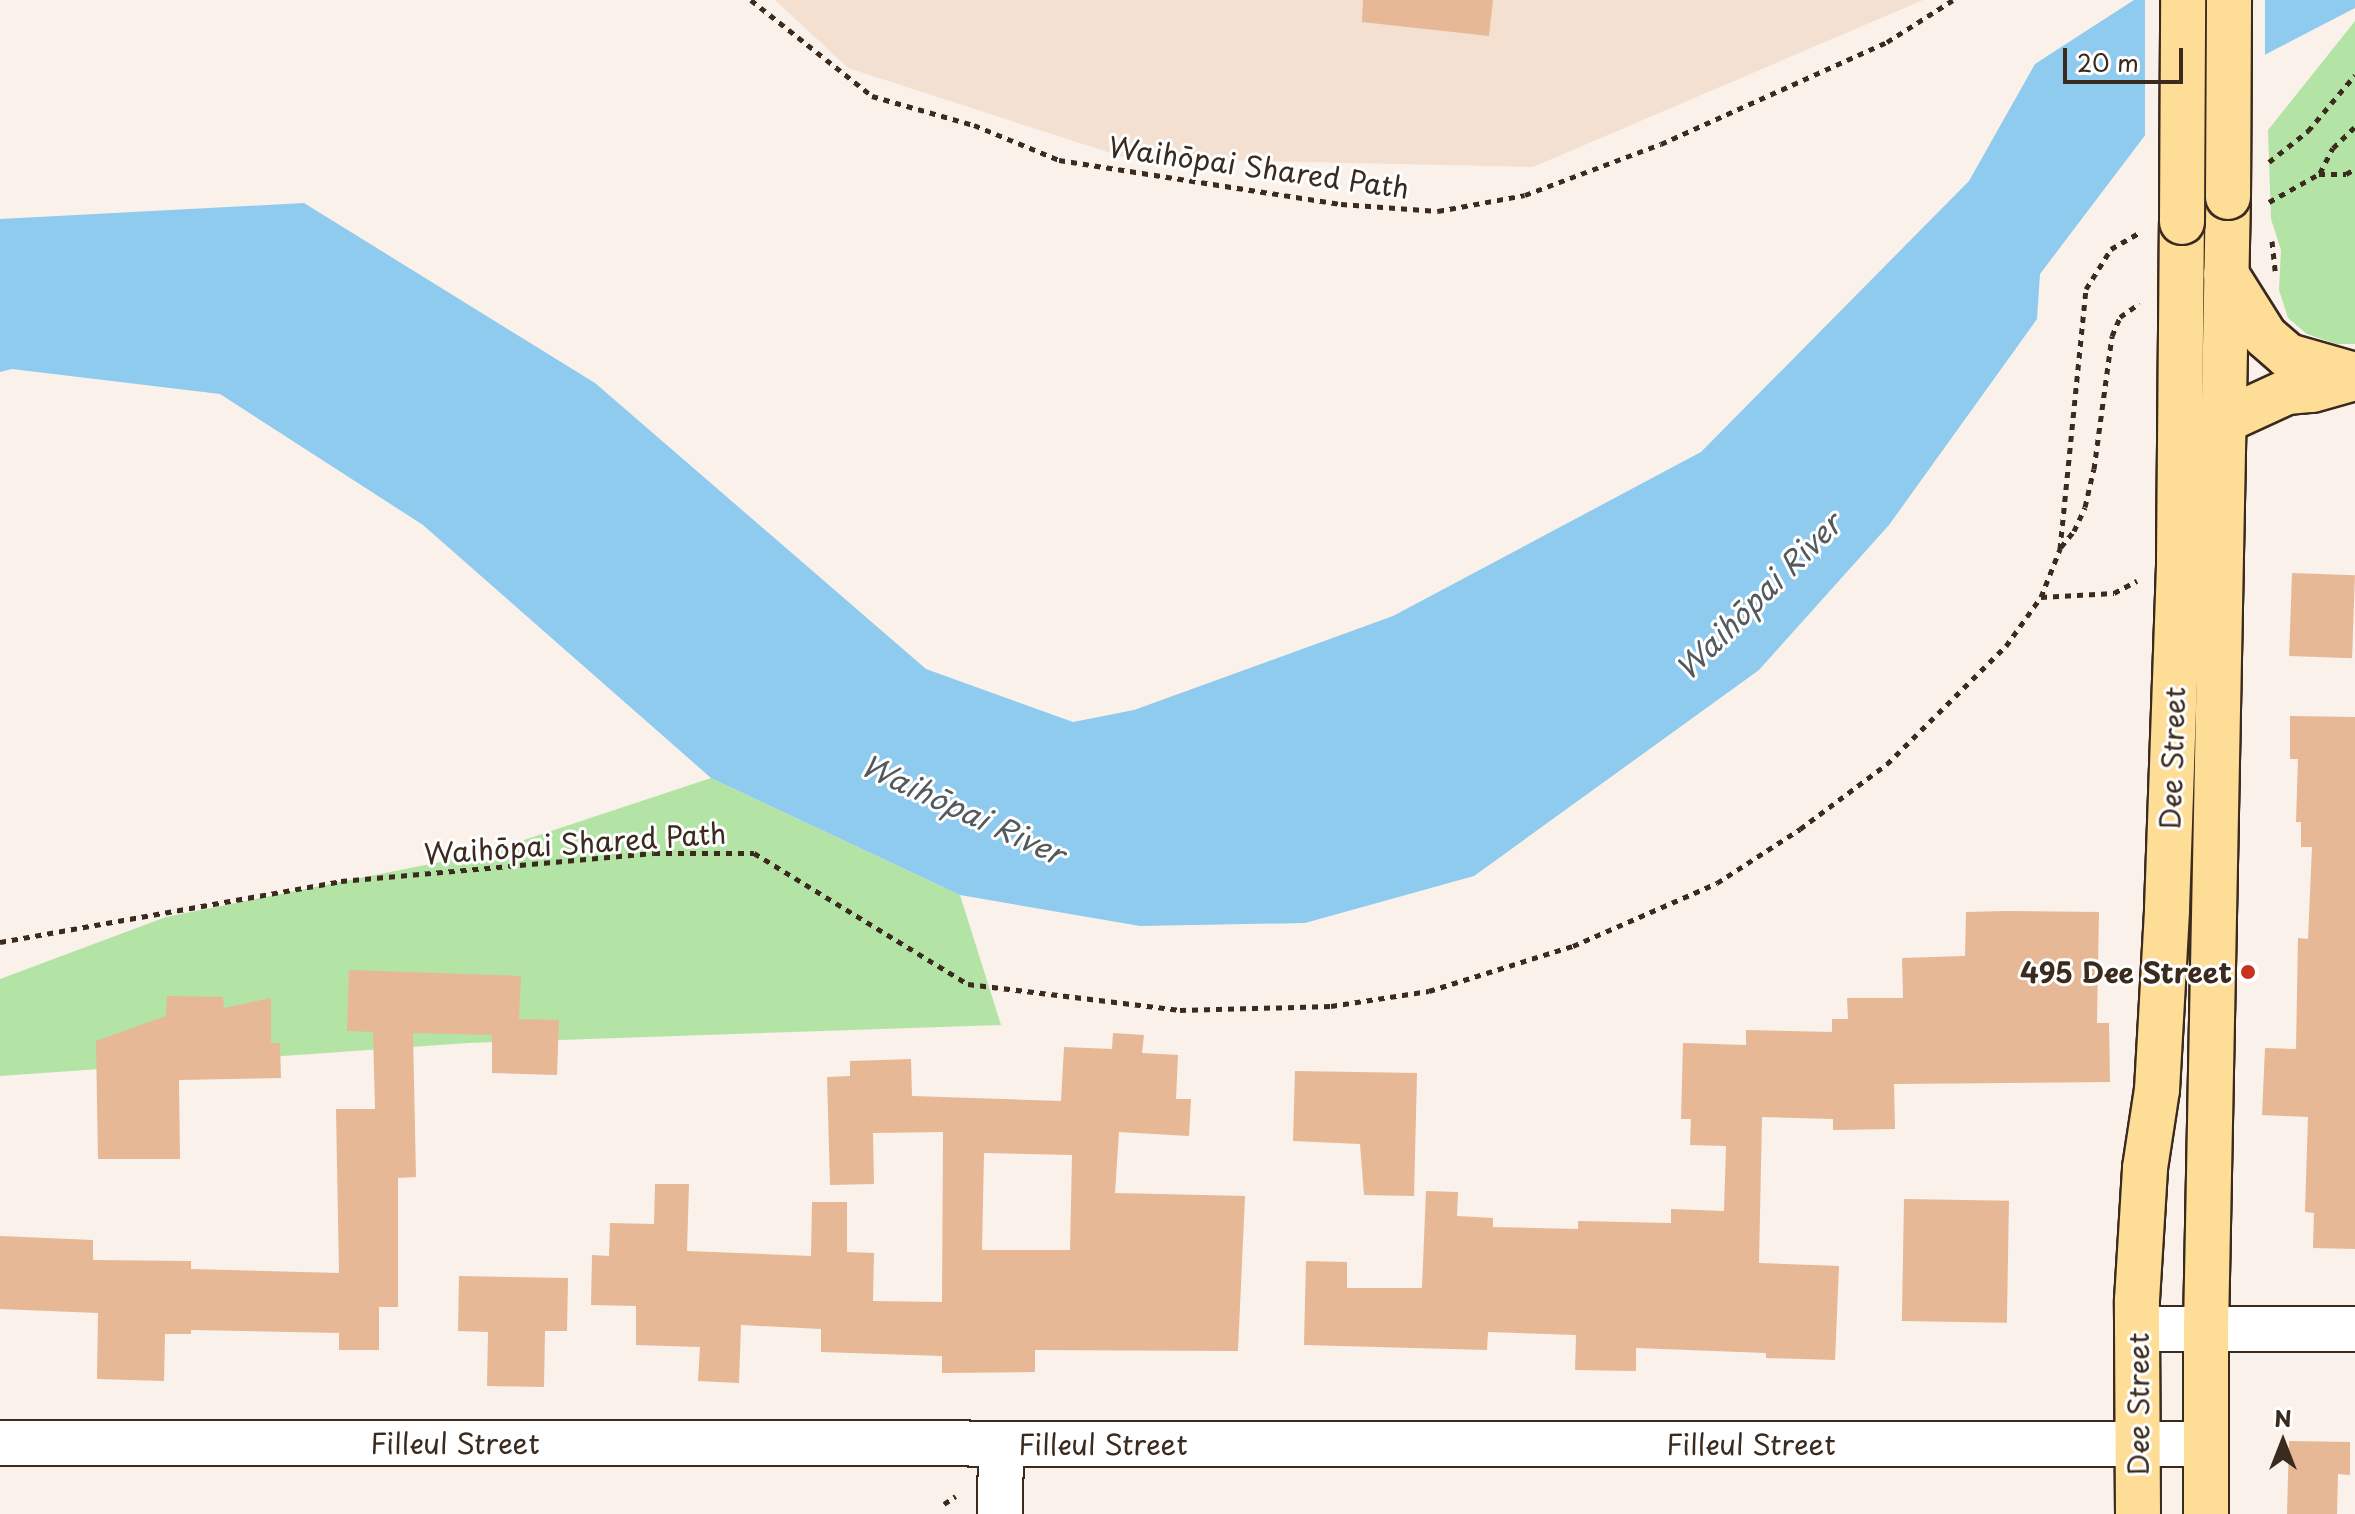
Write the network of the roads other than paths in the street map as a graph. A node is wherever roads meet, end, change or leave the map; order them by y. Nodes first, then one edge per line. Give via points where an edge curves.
1 (2183, 0) edge
2 (2229, 0) edge
3 (2226, 274) junction
4 (2355, 376) edge
5 (2226, 420) junction
6 (2137, 1329) junction
7 (2206, 1329) junction
8 (2355, 1329) edge
9 (0, 1443) edge
10 (1001, 1444) junction
11 (2206, 1444) junction
12 (2138, 1445) junction
13 (1000, 1514) edge
14 (2138, 1514) edge
15 (2206, 1514) edge

1 - 6 main road, Dee Street, bridge via 2179,559 2157,1090 2145,1168
2 - 3 main road, Dee Street, bridge via 2246,200
3 - 4 main road via 2265,336 2288,356
3 - 5 main road, Dee Street
4 - 5 main road via 2287,392
5 - 7 main road, Dee Street
6 - 7 street
6 - 12 main road, Dee Street
7 - 8 street
7 - 11 main road, Dee Street
9 - 10 street, Filleul Street
10 - 12 street, Filleul Street
10 - 13 street
11 - 12 street, Filleul Street
11 - 15 main road, Dee Street
12 - 14 main road, Dee Street

